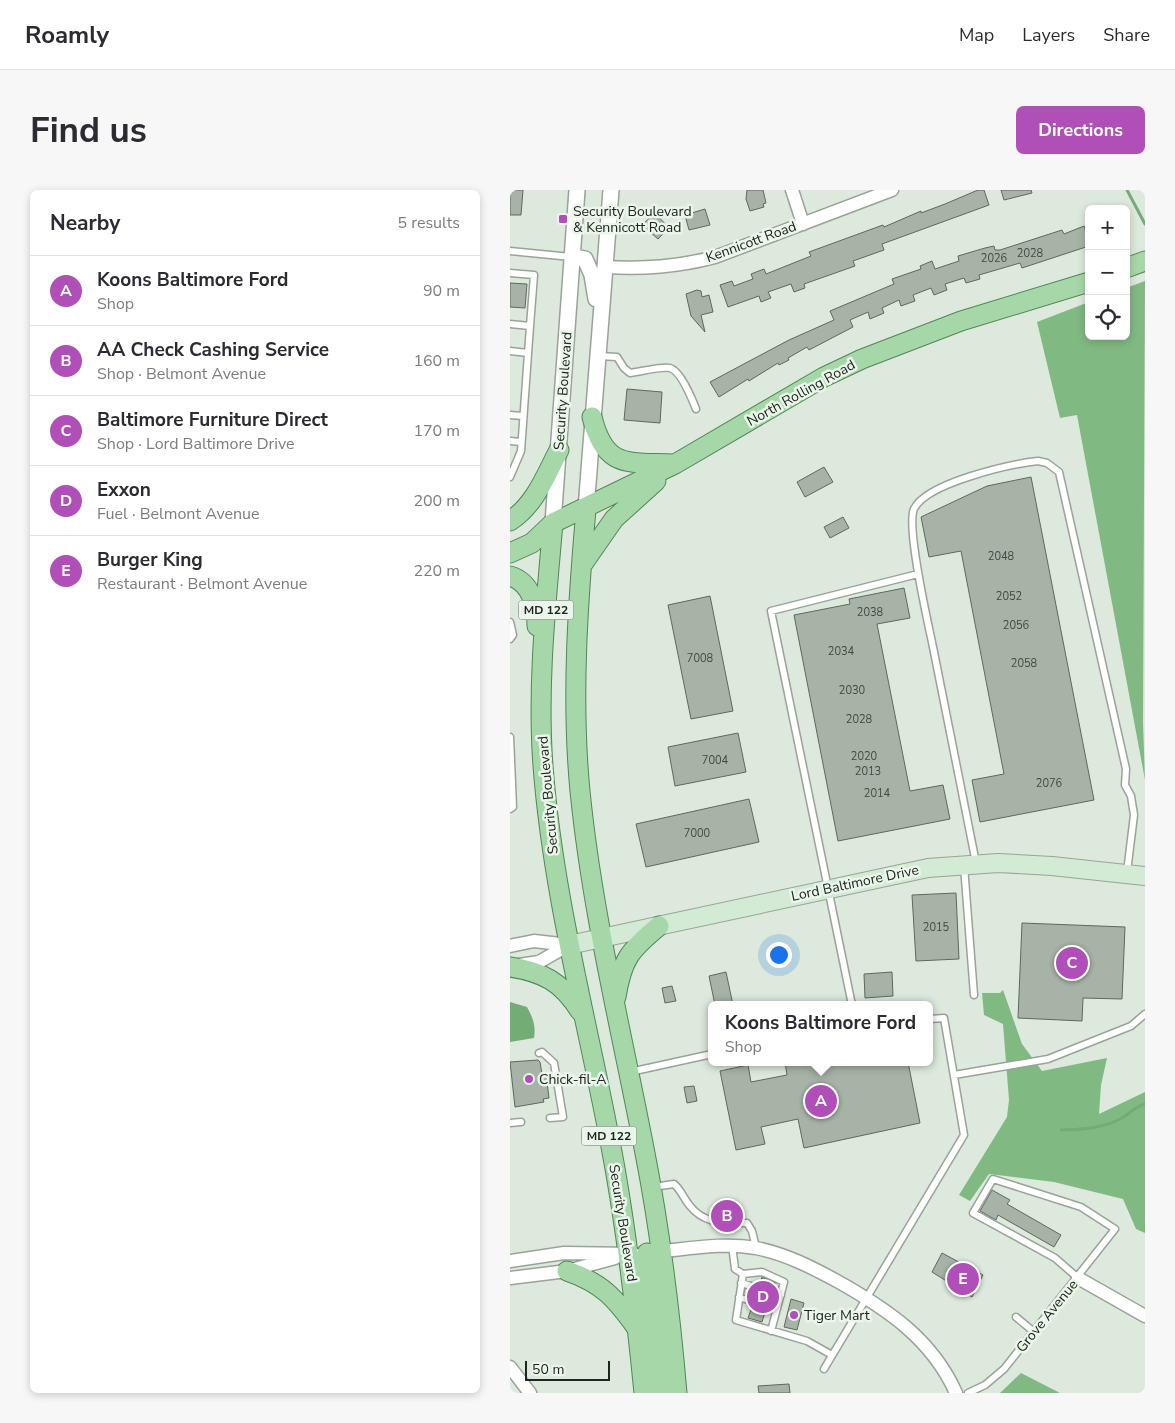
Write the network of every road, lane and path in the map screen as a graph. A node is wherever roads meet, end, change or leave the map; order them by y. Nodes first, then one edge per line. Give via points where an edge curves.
1 (577, 190) edge
2 (611, 190) edge
3 (792, 190) edge
4 (892, 190) edge
5 (803, 224) junction
6 (510, 251) edge
7 (574, 257) junction
8 (1145, 261) edge
9 (605, 267) junction
10 (1130, 267) edge
11 (510, 272) edge
12 (1085, 283) edge
13 (510, 324) edge
14 (530, 326) junction
15 (598, 348) junction
16 (510, 351) edge
17 (528, 353) junction
18 (696, 409) dead end
19 (510, 415) edge
20 (523, 416) junction
21 (592, 417) junction
22 (510, 441) edge
23 (521, 442) junction
24 (559, 450) junction
25 (675, 464) junction
26 (510, 477) edge
27 (586, 508) junction
28 (510, 521) edge
29 (553, 523) junction
30 (510, 532) edge
31 (510, 554) edge
32 (581, 566) junction
33 (918, 574) junction
34 (510, 576) edge
35 (510, 622) edge
36 (510, 639) edge
37 (540, 697) junction
38 (510, 737) edge
39 (510, 808) edge
40 (970, 864) junction
41 (1127, 874) junction
42 (1145, 876) edge
43 (827, 889) junction
44 (659, 926) junction
45 (601, 938) junction
46 (569, 945) junction
47 (510, 946) edge
48 (510, 967) edge
49 (974, 995) dead end
50 (851, 1001) edge
51 (615, 1006) junction
52 (1145, 1014) edge
53 (933, 1018) edge
54 (585, 1019) junction
55 (539, 1053) dead end
56 (708, 1055) edge
57 (629, 1072) junction
58 (954, 1074) junction
59 (550, 1118) dead end
60 (521, 1122) dead end
61 (510, 1123) edge
62 (651, 1188) junction
63 (732, 1245) junction
64 (756, 1248) junction
65 (646, 1253) junction
66 (510, 1261) edge
67 (567, 1271) junction
68 (743, 1274) junction
69 (1078, 1278) junction
70 (513, 1279) edge
71 (741, 1283) junction
72 (758, 1288) dead end
73 (772, 1292) dead end
74 (781, 1295) junction
75 (739, 1298) junction
76 (866, 1298) junction
77 (754, 1302) dead end
78 (767, 1306) dead end
79 (777, 1309) junction
80 (1145, 1316) edge
81 (1016, 1317) dead end
82 (638, 1330) junction
83 (771, 1330) junction
84 (1034, 1332) junction
85 (832, 1355) junction
86 (510, 1367) edge
87 (824, 1369) dead end
88 (530, 1393) edge
89 (644, 1393) edge
90 (661, 1393) edge
91 (677, 1393) edge
92 (956, 1393) edge
93 (968, 1393) edge

1 - 7 street, Security Boulevard
2 - 9 street, Security Boulevard
3 - 5 street
4 - 5 street, Kennicott Road
5 - 9 street, Kennicott Road via 692,263 646,269
6 - 7 lane
7 - 15 street via 585,259 592,275
7 - 24 street, Security Boulevard
8 - 10 main road
9 - 15 street, Security Boulevard
11 - 14 lane via 534,275
12 - 25 main road, North Rolling Road via 952,324 862,359 824,377
13 - 14 lane
14 - 17 lane
15 - 18 lane via 617,358 630,373 670,368 685,385
15 - 21 street, Security Boulevard
16 - 17 lane
17 - 20 lane
19 - 20 lane
20 - 23 lane
21 - 25 main road via 597,437 608,453 623,461
21 - 27 street, Security Boulevard
22 - 23 lane
23 - 26 lane
24 - 28 main road via 530,502 520,515
24 - 29 street, Security Boulevard
25 - 27 main road, North Rolling Road
25 - 32 main road via 614,519
27 - 29 main road, North Rolling Road
27 - 32 main road, Security Boulevard / MD 122
29 - 30 main road, North Rolling Road via 527,524
29 - 31 main road, North Rolling Road via 532,543
29 - 37 main road, Security Boulevard / MD 122
32 - 45 main road, Security Boulevard / MD 122 via 576,674 577,744 585,837
33 - 40 lane
33 - 41 lane via 911,520 918,503 927,496 978,472 1038,461 1055,467 1059,472 1124,759 1125,785 1134,806
33 - 43 lane via 772,611
34 - 37 main road via 523,582 537,614
35 - 36 lane via 513,634
37 - 46 main road, Security Boulevard / MD 122 via 551,841
38 - 39 lane via 513,807
40 - 41 main road, Lord Baltimore Drive via 1052,866
40 - 43 main road, Lord Baltimore Drive via 901,873
40 - 49 lane
41 - 42 main road, Lord Baltimore Drive
43 - 44 main road, Lord Baltimore Drive
43 - 50 lane
44 - 45 main road, Lord Baltimore Drive
44 - 51 main road via 628,955 620,975
45 - 46 main road, Lord Baltimore Drive
45 - 51 main road, Security Boulevard / MD 122
46 - 47 street, Lord Baltimore Drive via 534,941
46 - 48 street, Lord Baltimore Drive via 539,962
46 - 54 main road, Security Boulevard / MD 122
48 - 54 main road via 532,971 561,986
51 - 57 main road, Security Boulevard / MD 122
52 - 58 lane via 1131,1026 1048,1058
53 - 58 lane via 944,1018
54 - 65 main road, Security Boulevard / MD 122 via 613,1153
55 - 59 lane via 554,1063 563,1117
56 - 57 lane
57 - 62 main road, Security Boulevard / MD 122
58 - 76 lane via 964,1135
60 - 61 lane
62 - 64 lane via 674,1184 689,1205 708,1221 747,1223
62 - 65 main road, Security Boulevard / MD 122
63 - 64 street
63 - 65 street
63 - 68 lane via 735,1269
64 - 76 street via 804,1264
65 - 66 street via 564,1253
65 - 67 street
65 - 82 main road, Security Boulevard / MD 122
65 - 90 main road
65 - 91 main road, Security Boulevard / MD 122
67 - 70 street
67 - 82 main road via 599,1285 612,1295
68 - 71 lane
68 - 74 lane via 762,1272 780,1278 784,1282
69 - 69 lane, Grove Avenue via 1115,1228 1081,1207 993,1179 973,1214 1055,1258
69 - 80 street
69 - 84 lane, Grove Avenue
71 - 72 lane
71 - 75 lane
73 - 74 lane
74 - 79 lane
75 - 77 lane
75 - 83 lane via 736,1320
76 - 85 lane
76 - 92 street via 918,1336 933,1353
78 - 79 lane
79 - 83 lane
81 - 84 lane
82 - 89 main road, Security Boulevard / MD 122
83 - 85 lane via 807,1341
84 - 93 lane, Grove Avenue via 995,1378
85 - 87 lane
86 - 88 street

